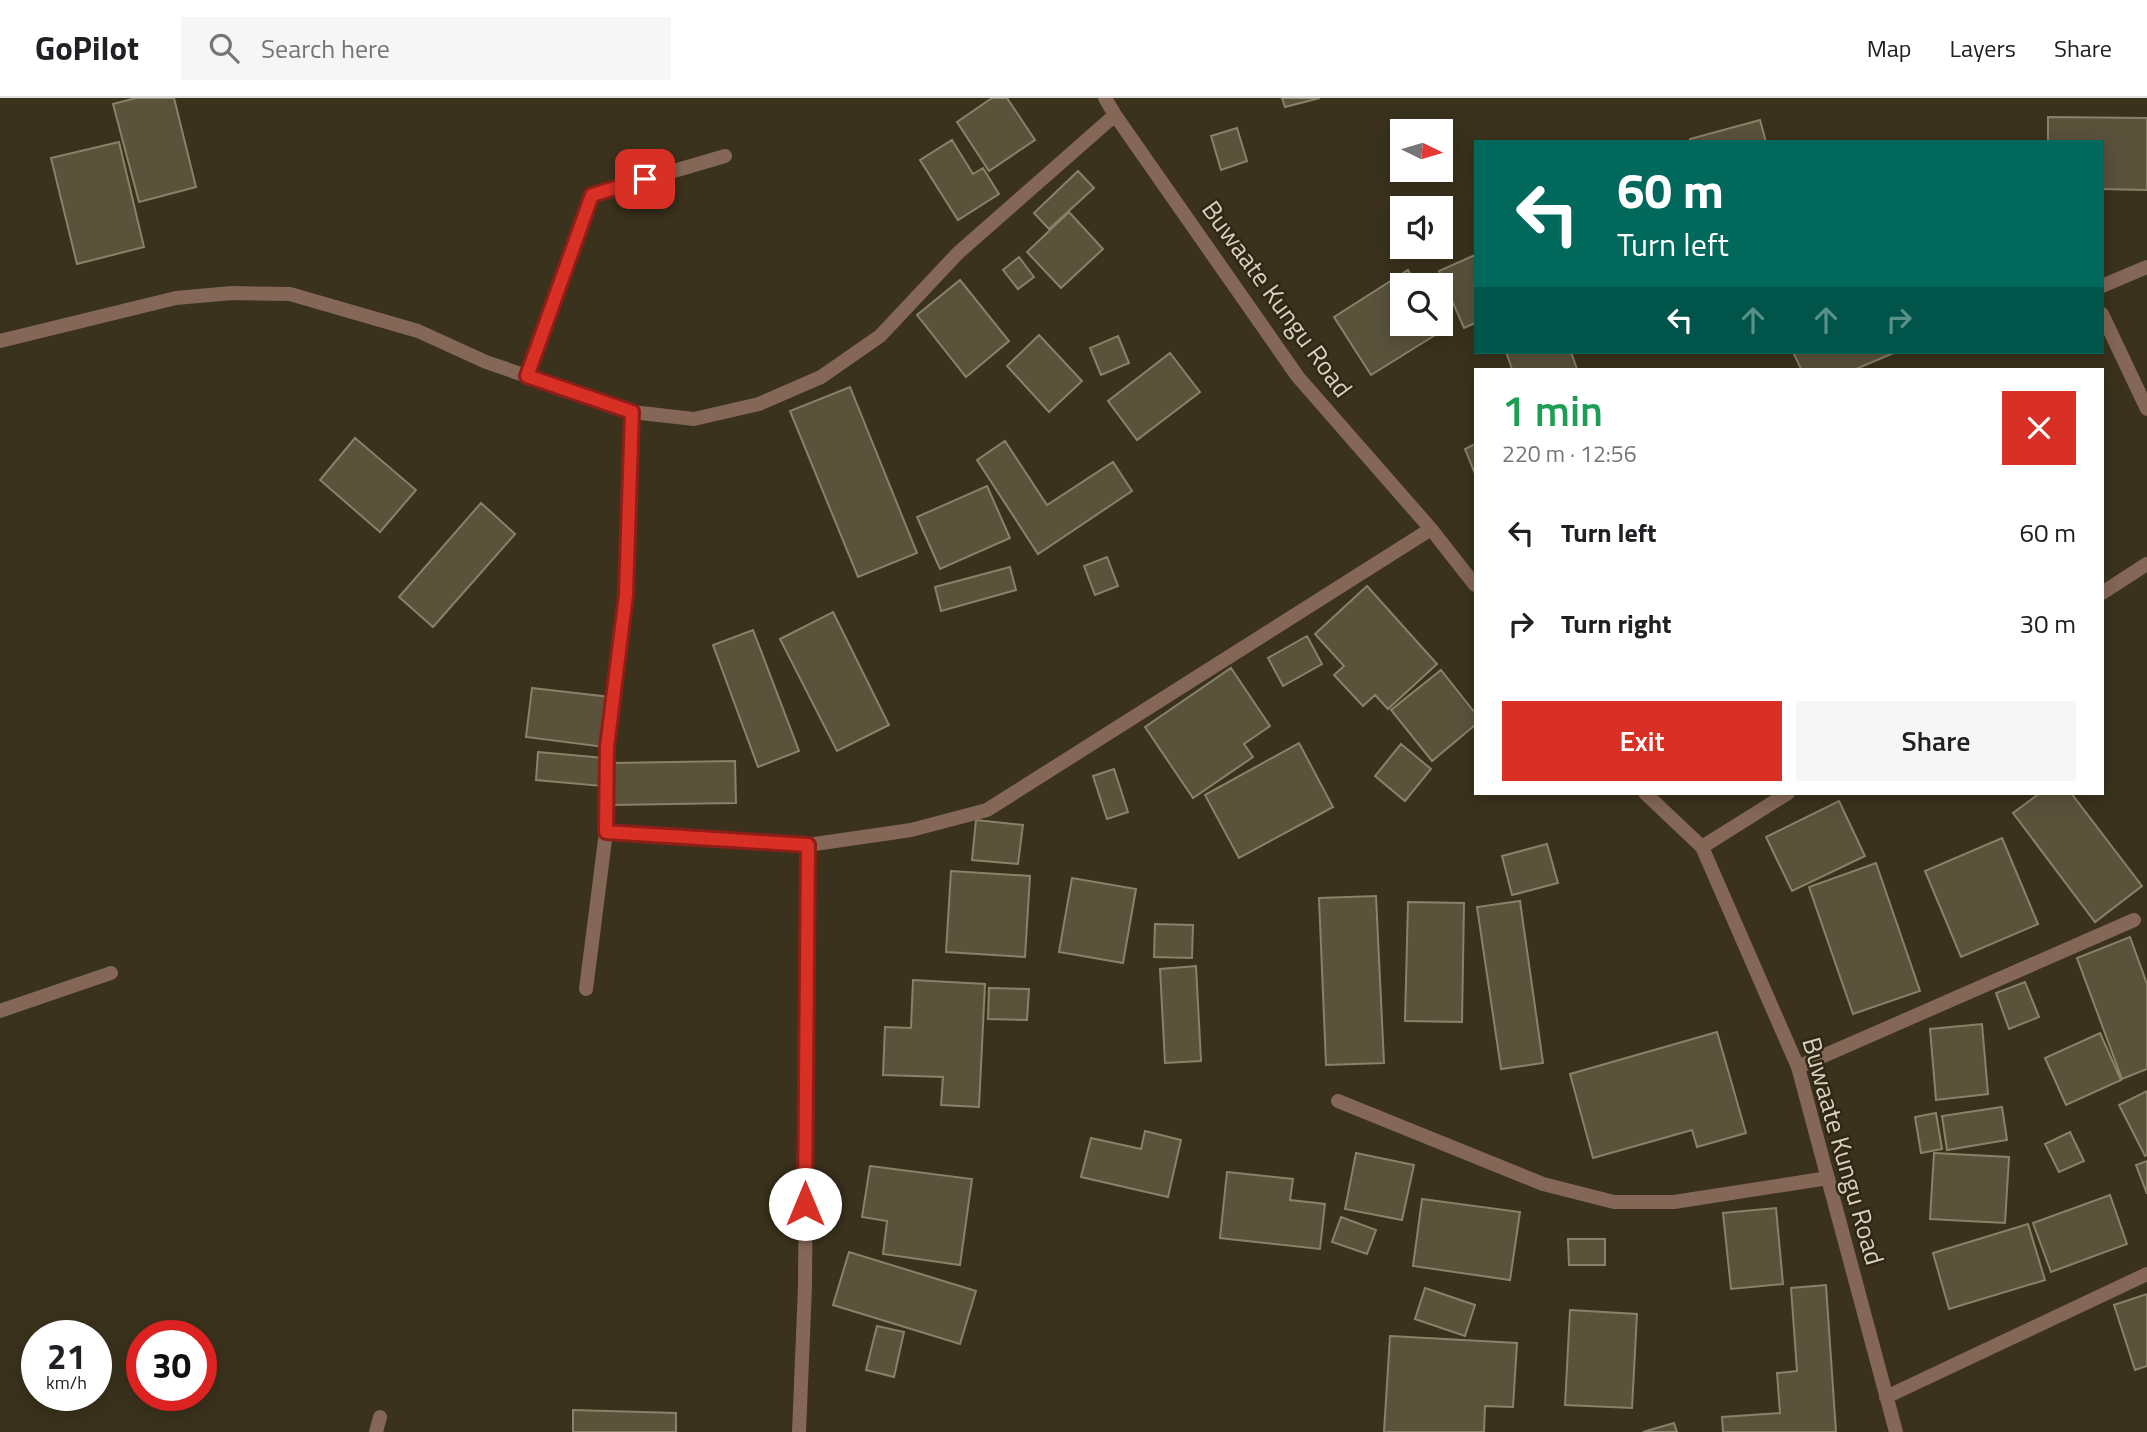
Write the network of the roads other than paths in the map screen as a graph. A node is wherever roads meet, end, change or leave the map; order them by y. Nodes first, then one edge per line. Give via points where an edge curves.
1 (1105, 98) edge
2 (1115, 115) junction
3 (725, 156) dead end
4 (2147, 267) edge
5 (2104, 285) edge
6 (2104, 318) edge
7 (0, 341) edge
8 (527, 376) junction
9 (2147, 410) edge
10 (632, 412) junction
11 (1431, 529) junction
12 (2147, 564) edge
13 (1474, 584) edge
14 (2104, 592) edge
15 (1647, 795) edge
16 (1785, 795) edge
17 (606, 832) junction
18 (808, 845) junction
19 (1702, 847) junction
20 (2134, 920) dead end
21 (111, 973) dead end
22 (586, 989) dead end
23 (0, 1011) edge
24 (1798, 1067) junction
25 (1338, 1101) dead end
26 (1828, 1178) junction
27 (2147, 1274) edge
28 (1886, 1398) junction
29 (380, 1417) dead end
30 (376, 1432) edge
31 (799, 1432) edge
32 (1896, 1432) edge

1 - 2 street, Buwaate Kungu Road
2 - 10 street via 958,253 880,336 821,377 759,404 694,419
2 - 11 street, Buwaate Kungu Road via 1298,377
3 - 8 street via 592,195
4 - 5 street
6 - 9 street
7 - 8 street via 176,298 290,294 418,331
8 - 10 street
10 - 17 street via 626,595 607,747
11 - 13 street, Buwaate Kungu Road
11 - 18 street via 987,810 911,830
12 - 14 street
15 - 19 street, Buwaate Kungu Road
16 - 19 street
17 - 18 street
17 - 22 street
18 - 31 street via 805,1287
19 - 24 street, Buwaate Kungu Road
20 - 24 street
21 - 23 street
24 - 26 street, Buwaate Kungu Road
25 - 26 street via 1543,1184 1614,1202 1674,1202
26 - 28 street, Buwaate Kungu Road
27 - 28 street
28 - 32 street, Buwaate Kungu Road
29 - 30 street

